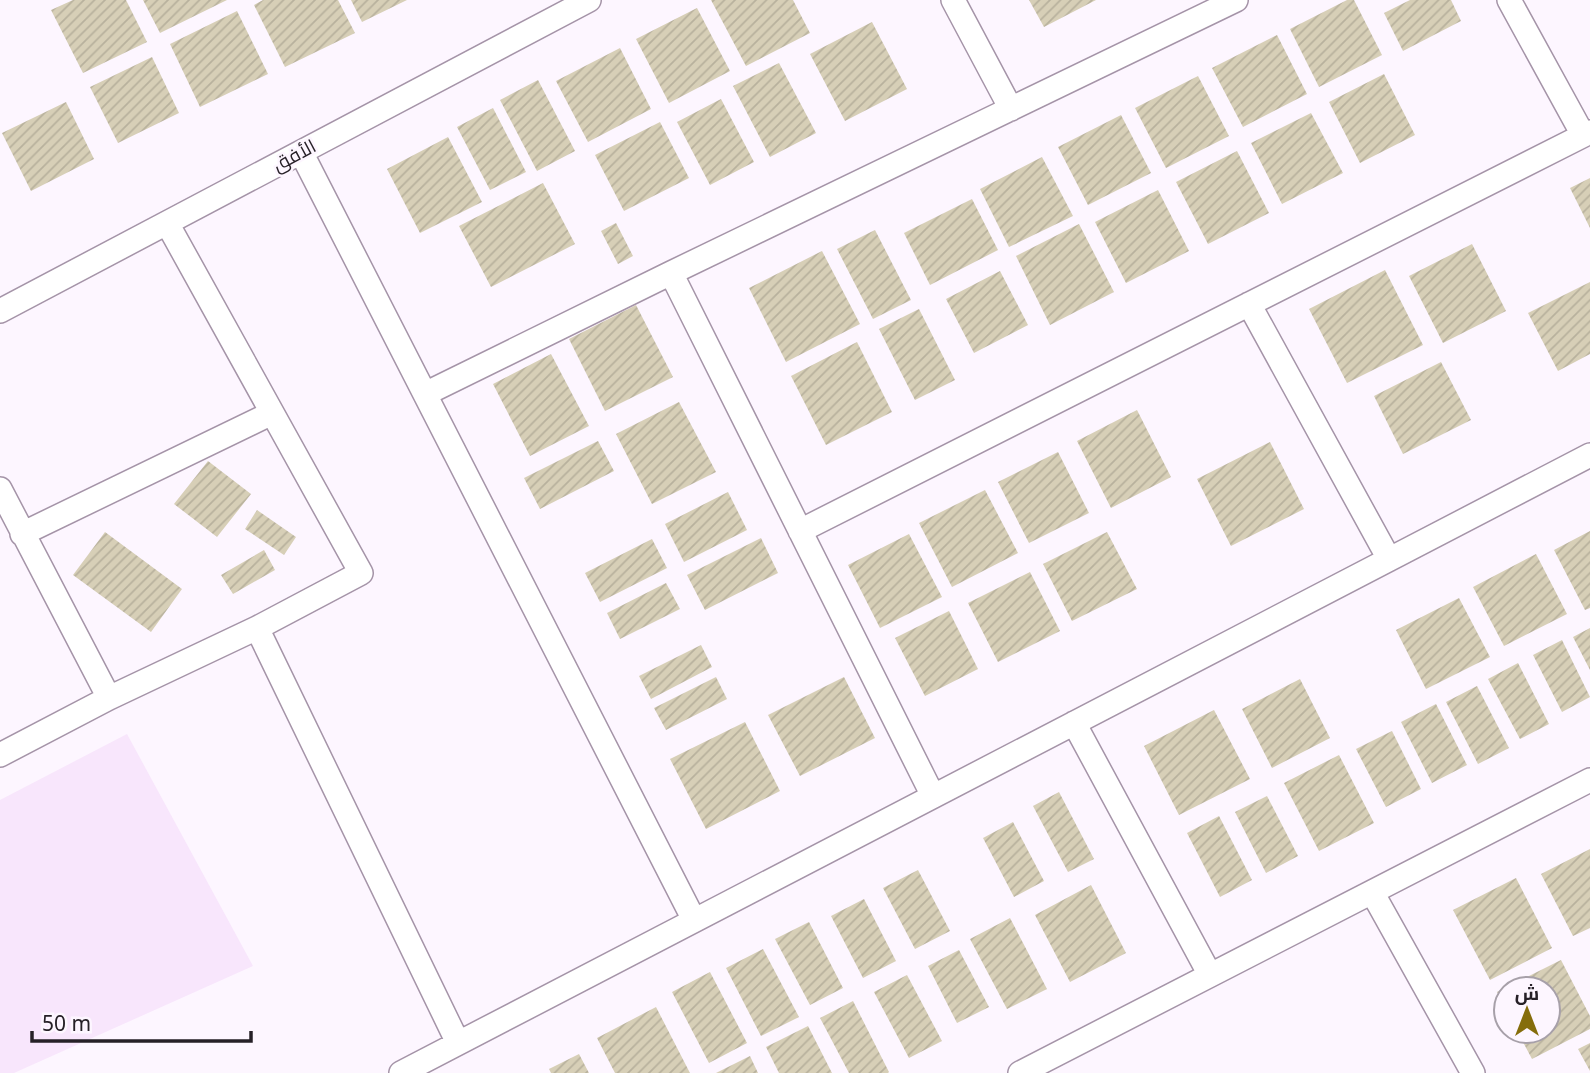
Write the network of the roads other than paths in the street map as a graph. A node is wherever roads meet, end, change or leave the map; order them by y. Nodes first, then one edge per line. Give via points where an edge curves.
1 (589, 0) edge
2 (953, 0) edge
3 (1236, 0) edge
4 (1509, 0) edge
5 (1011, 109) junction
6 (1587, 134) edge
7 (301, 152) junction
8 (167, 223) junction
9 (671, 273) junction
10 (1249, 304) junction
11 (0, 311) edge
12 (425, 394) junction
13 (272, 413) junction
14 (1590, 455) edge
15 (0, 489) edge
16 (800, 531) junction
17 (22, 534) junction
18 (1389, 559) junction
19 (257, 628) junction
20 (109, 698) junction
21 (1074, 723) junction
22 (0, 755) edge
23 (1590, 780) edge
24 (933, 796) junction
25 (1372, 892) junction
26 (694, 920) junction
27 (1210, 975) junction
28 (458, 1043) junction
29 (401, 1073) edge
30 (1020, 1073) edge
31 (1473, 1073) edge

1 - 7 street, الأفق
2 - 5 street
3 - 5 street
4 - 6 street
5 - 9 street
6 - 10 street
7 - 8 street, الأفق
7 - 12 street
8 - 11 street, الأفق
8 - 13 street
9 - 12 street
9 - 16 street
10 - 16 street
10 - 18 street
12 - 26 street
13 - 17 street
13 - 19 street via 361,573
14 - 18 street
15 - 17 street
16 - 24 street
17 - 20 street
18 - 21 street
19 - 20 street
19 - 28 street
20 - 22 street
21 - 24 street
21 - 27 street
23 - 25 street
24 - 26 street
25 - 27 street
25 - 31 street
26 - 28 street
27 - 30 street
28 - 29 street

